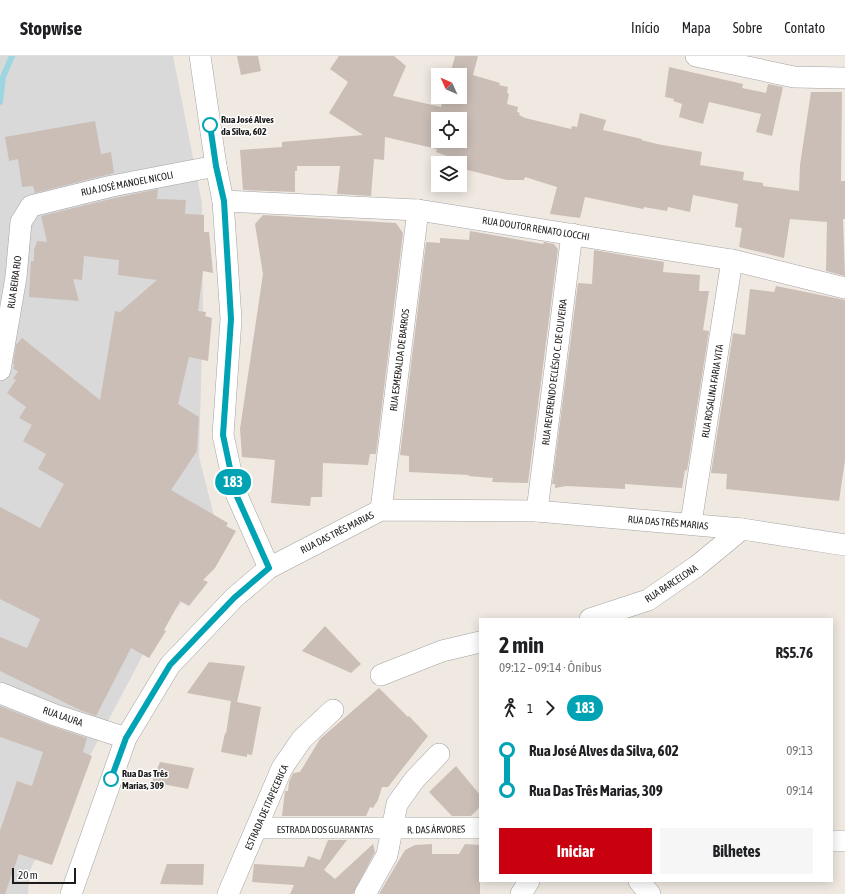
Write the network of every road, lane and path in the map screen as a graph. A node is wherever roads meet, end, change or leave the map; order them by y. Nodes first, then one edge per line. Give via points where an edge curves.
1 (200, 56) edge
2 (696, 56) edge
3 (845, 78) edge
4 (216, 166) junction
5 (224, 201) junction
6 (39, 203) joint
7 (418, 210) junction
8 (572, 234) junction
9 (732, 260) junction
10 (845, 288) edge
11 (0, 370) edge
12 (381, 510) junction
13 (537, 511) junction
14 (691, 523) junction
15 (742, 529) junction
16 (845, 545) edge
17 (269, 568) junction
18 (593, 618) edge
19 (479, 642) edge
20 (381, 675) dead end
21 (0, 693) edge
22 (333, 710) dead end
23 (126, 738) junction
24 (439, 754) dead end
25 (257, 828) junction
26 (479, 828) edge
27 (393, 829) junction
28 (845, 841) edge
29 (833, 842) edge
30 (528, 882) edge
31 (640, 882) edge
32 (71, 894) edge
33 (228, 894) edge
34 (365, 894) edge
35 (521, 894) edge
36 (650, 894) edge

1 - 4 street
2 - 3 street via 794,77
4 - 5 street
4 - 6 street, RUA JOSÉ MANOEL NICOLI
5 - 7 street, RUA DOUTOR RENATO LOCCHI
5 - 17 street via 231,319 223,435 235,492
6 - 11 street, RUA BEIRA RIO via 31,206 21,222 16,277
7 - 8 street, RUA DOUTOR RENATO LOCCHI
7 - 12 street, RUA ESMERALDA DE BARROS
8 - 9 street, RUA DOUTOR RENATO LOCCHI
8 - 13 street, RUA REVERENDO ECLÉSIO C. DE OLIVEIRA
9 - 10 street, RUA DOUTOR RENATO LOCCHI
9 - 14 street, RUA ROSALINA FARIA VITA
12 - 13 street, RUA DAS TRÊS MARIAS
12 - 17 street, RUA DAS TRÊS MARIAS
13 - 14 street, RUA DAS TRÊS MARIAS
14 - 15 street, RUA DAS TRÊS MARIAS
15 - 16 street, RUA DAS TRÊS MARIAS
15 - 18 street, RUA BARCELONA via 697,566 648,600
17 - 23 street, RUA DAS TRÊS MARIAS via 234,598 170,665
19 - 20 street via 442,650
21 - 23 street, RUA LAURA
22 - 25 street, ESTRADA DE ITAPECERICA via 302,740 282,768
23 - 32 street, RUA DAS TRÊS MARIAS
24 - 27 street via 397,804
25 - 27 street, ESTRADA DOS GUARANTAS
25 - 33 street, ESTRADA DE ITAPECERICA
26 - 27 street, R. DAS ÁRVORES
27 - 34 street via 387,855
28 - 29 street
30 - 35 street
31 - 36 street

